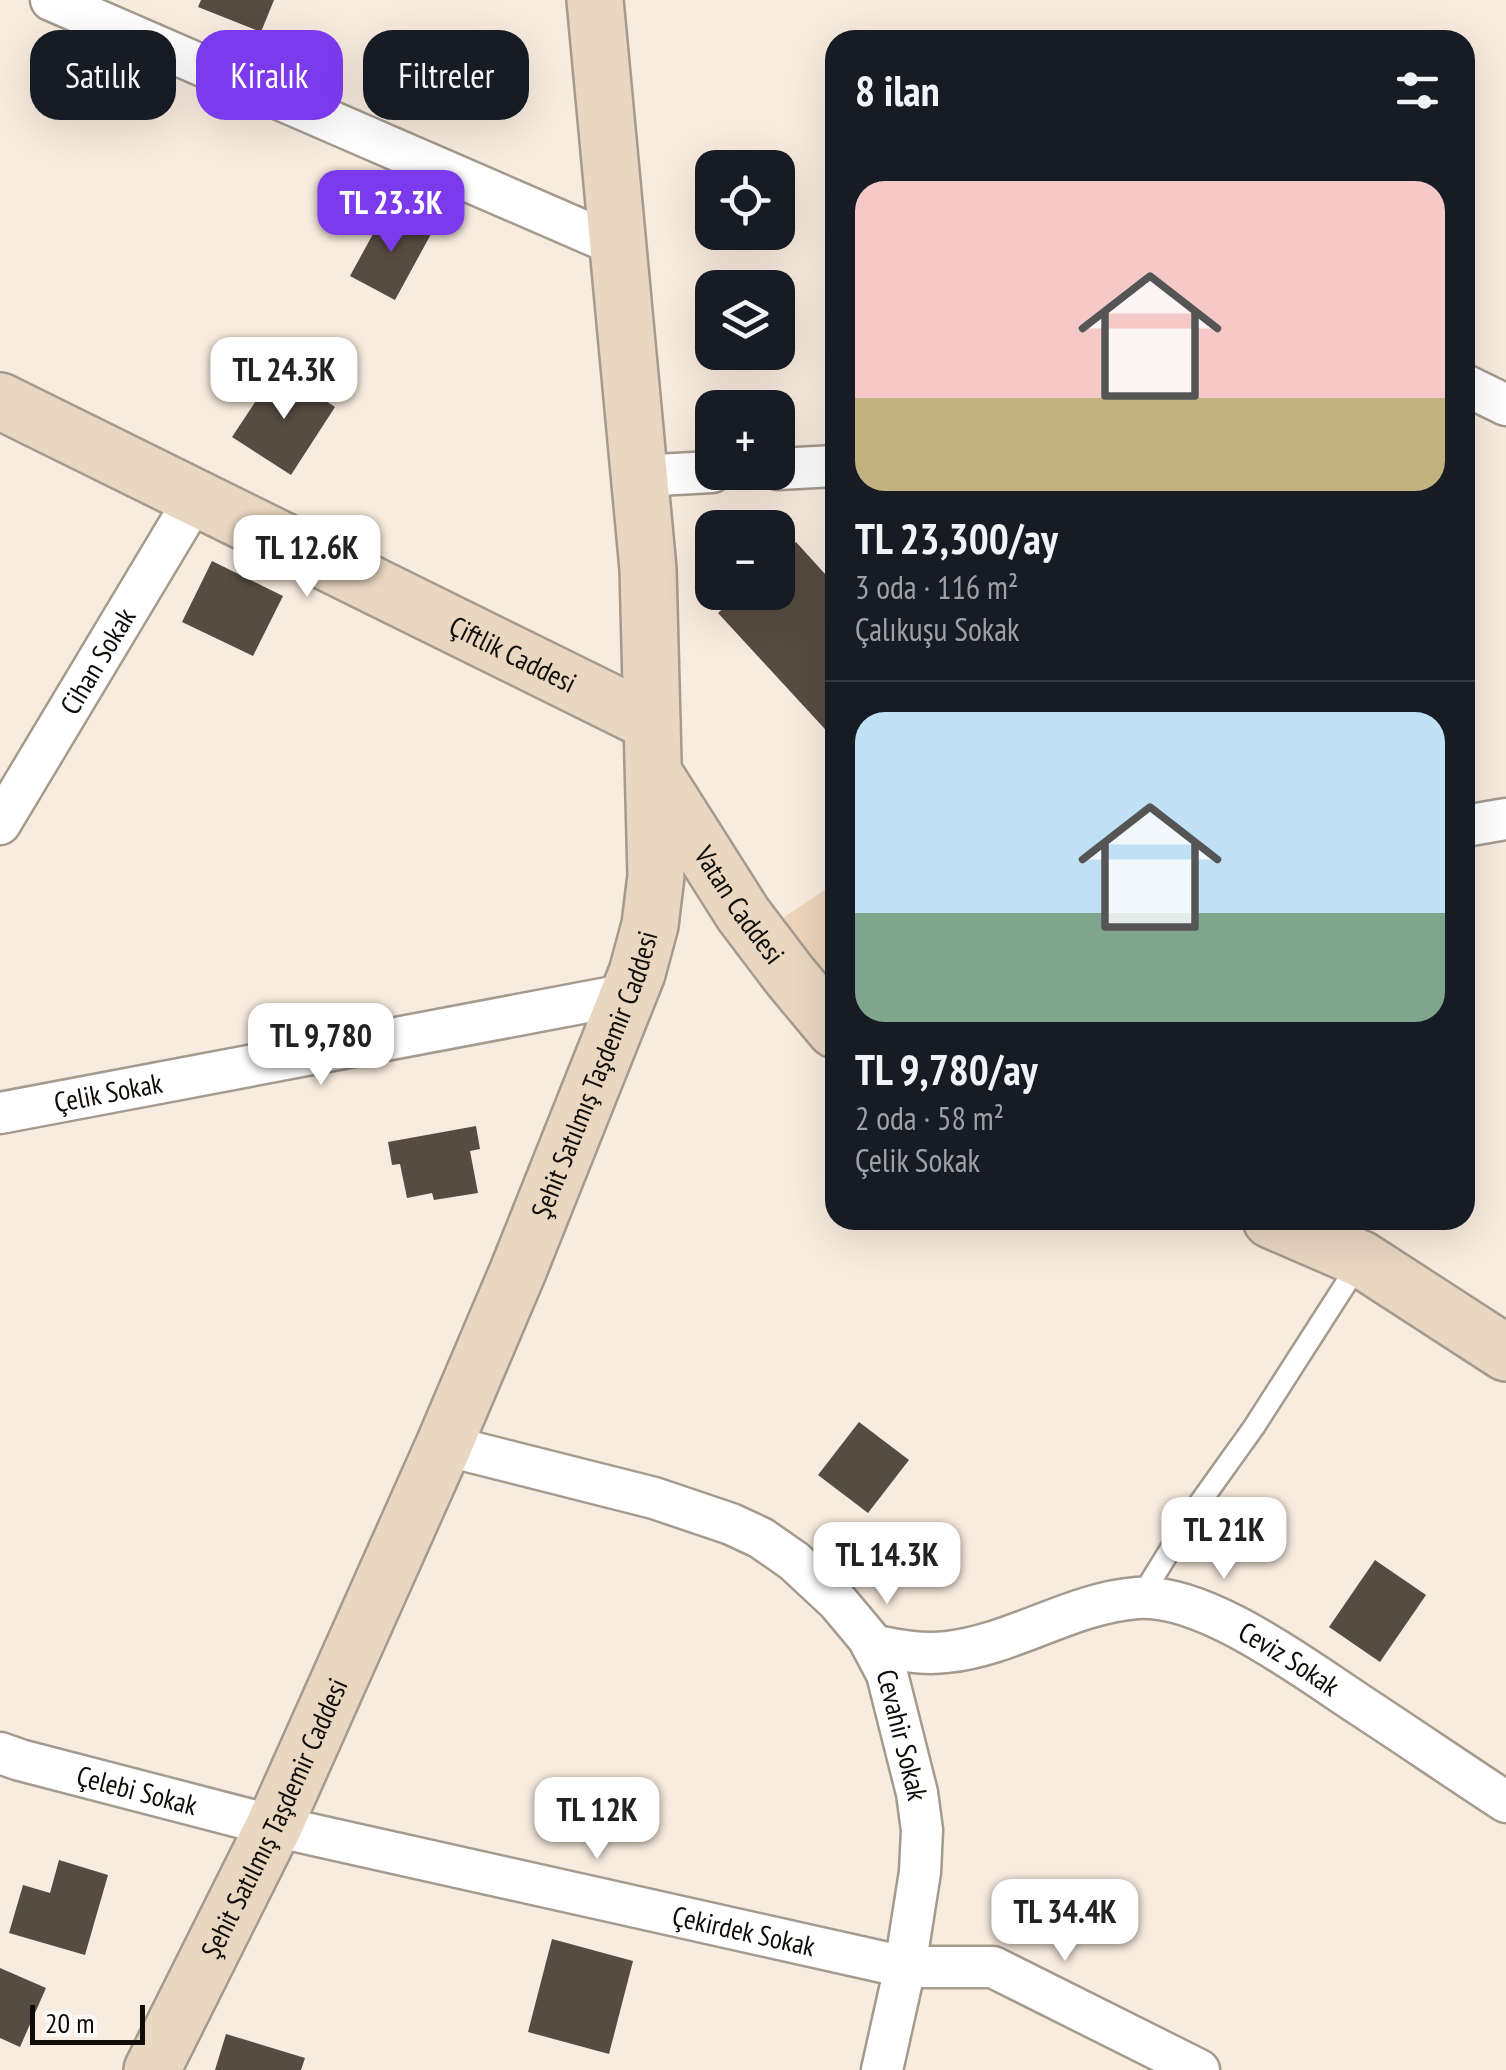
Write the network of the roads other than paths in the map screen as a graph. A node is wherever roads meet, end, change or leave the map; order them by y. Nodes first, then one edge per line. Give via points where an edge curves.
1 (50, 0) edge
2 (595, 0) edge
3 (618, 246) junction
4 (1475, 390) edge
5 (0, 400) edge
6 (1506, 405) edge
7 (825, 467) edge
8 (795, 468) edge
9 (695, 473) edge
10 (639, 476) junction
11 (196, 498) junction
12 (653, 748) junction
13 (1506, 819) edge
14 (0, 824) edge
15 (1475, 824) edge
16 (628, 994) junction
17 (825, 1018) edge
18 (0, 1113) edge
19 (1294, 1230) edge
20 (1361, 1259) junction
21 (1506, 1353) edge
22 (444, 1445) junction
23 (1141, 1597) junction
24 (872, 1645) junction
25 (0, 1753) edge
26 (1506, 1802) edge
27 (274, 1826) junction
28 (905, 1967) junction
29 (152, 2070) edge
30 (882, 2070) edge
31 (1199, 2070) edge

1 - 3 street
2 - 3 street, Şehit Satılmış Taşdemir Caddesi
3 - 10 street, Şehit Satılmış Taşdemir Caddesi
4 - 6 street
5 - 11 street, Çiftlik Caddesi
7 - 8 street
9 - 10 street
10 - 12 street, Şehit Satılmış Taşdemir Caddesi
11 - 12 street, Çiftlik Caddesi
11 - 14 street, Cihan Sokak
12 - 16 street, Şehit Satılmış Taşdemir Caddesi via 656,876 650,926
12 - 17 street, Vatan Caddesi via 743,914
13 - 15 street
16 - 18 street, Çelik Sokak
16 - 22 street, Şehit Satılmış Taşdemir Caddesi
19 - 20 street
20 - 21 street
20 - 23 lane
22 - 24 street, Cevahir Sokak via 654,1498 761,1538 837,1602
22 - 27 street, Şehit Satılmış Taşdemir Caddesi
23 - 24 street, Ceviz Sokak via 946,1652
23 - 26 street, Ceviz Sokak via 1208,1614 1258,1637
24 - 28 street, Cevahir Sokak via 887,1674 922,1830
25 - 27 street, Çelebi Sokak
27 - 28 street, Çekirdek Sokak
27 - 29 street, Şehit Satılmış Taşdemir Caddesi
28 - 30 street, Cevahir Sokak
28 - 31 street, Çekirdek Sokak via 993,1967

